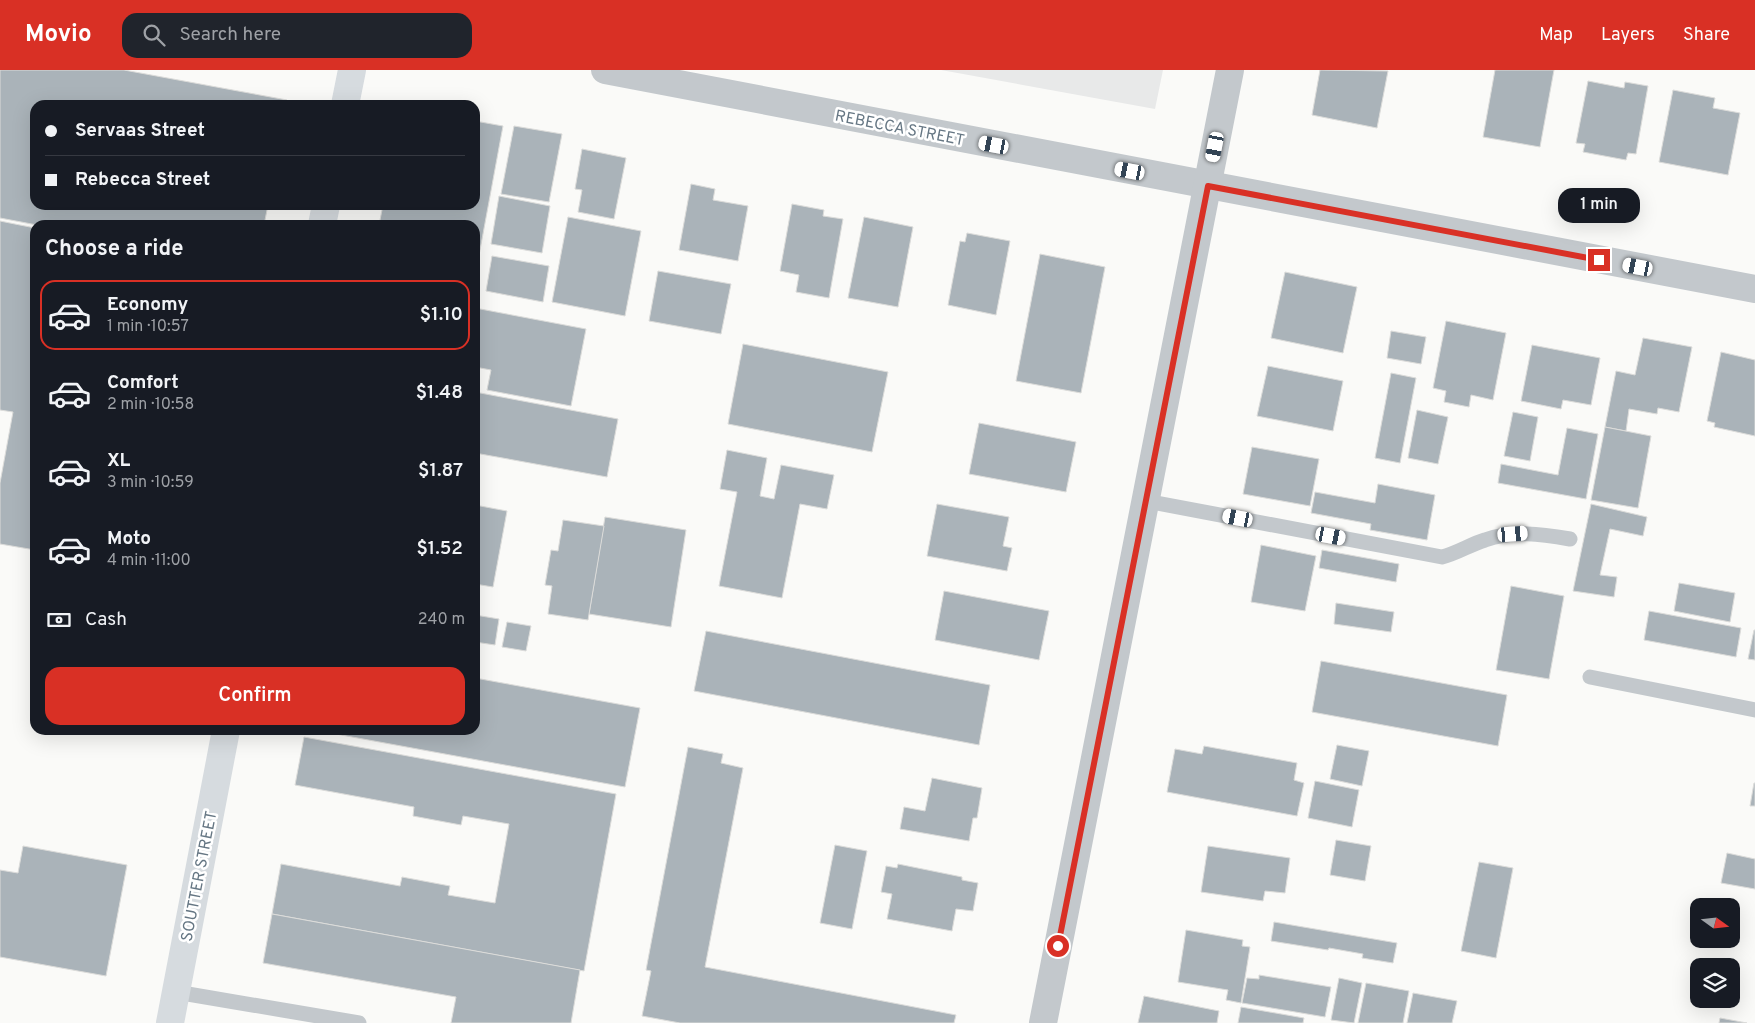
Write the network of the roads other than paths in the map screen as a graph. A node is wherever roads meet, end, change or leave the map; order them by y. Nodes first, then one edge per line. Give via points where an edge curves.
1 (352, 70) edge
2 (605, 70) edge
3 (1230, 70) edge
4 (346, 100) edge
5 (1208, 186) junction
6 (1755, 289) edge
7 (1146, 501) junction
8 (1570, 539) dead end
9 (1590, 677) dead end
10 (1755, 710) edge
11 (225, 735) edge
12 (176, 992) junction
13 (170, 1023) edge
14 (359, 1023) edge
15 (1043, 1023) edge

1 - 4 main road
2 - 5 street, REBECCA STREET
3 - 5 street
5 - 6 street, REBECCA STREET
5 - 7 street
7 - 8 lane via 1442,557 1502,535 1525,533
7 - 15 street
9 - 10 lane
11 - 12 main road, SOUTTER STREET
12 - 13 main road, SOUTTER STREET
12 - 14 lane

